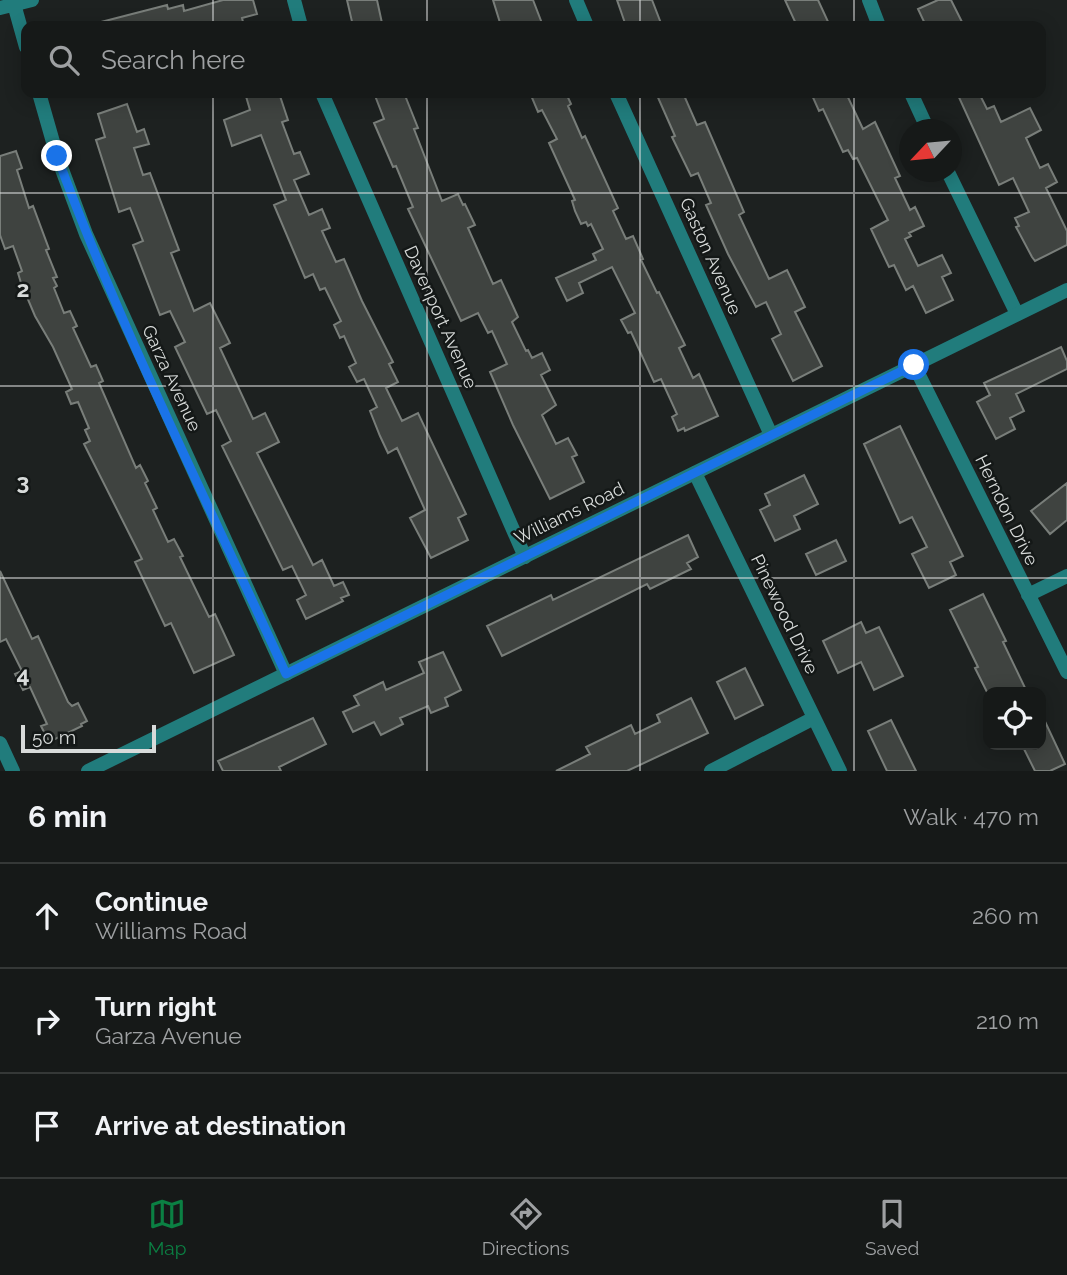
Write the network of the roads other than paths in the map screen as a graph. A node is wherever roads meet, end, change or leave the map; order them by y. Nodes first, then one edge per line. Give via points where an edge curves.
1 (32, 0) edge
2 (294, 0) edge
3 (576, 0) edge
4 (869, 0) edge
5 (7, 6) edge
6 (300, 21) edge
7 (585, 21) edge
8 (876, 21) edge
9 (21, 36) edge
10 (40, 98) edge
11 (325, 98) edge
12 (618, 98) edge
13 (913, 98) edge
14 (923, 119) edge
15 (953, 182) edge
16 (1067, 290) edge
17 (1017, 314) junction
18 (914, 365) junction
19 (771, 435) junction
20 (695, 473) junction
21 (524, 556) junction
22 (1067, 576) edge
23 (1028, 595) junction
24 (1067, 672) edge
25 (286, 674) junction
26 (814, 719) junction
27 (0, 743) edge
28 (13, 771) edge
29 (88, 771) edge
30 (711, 771) edge
31 (840, 771) edge

1 - 5 street
2 - 6 street
3 - 7 street
4 - 8 street
5 - 9 street
10 - 25 street, Garza Avenue via 86,234
11 - 21 street, Davenport Avenue
12 - 19 street, Gaston Avenue
13 - 14 street
15 - 17 street
16 - 17 street, Williams Road
17 - 18 street, Williams Road
18 - 19 street, Williams Road
18 - 23 street, Herndon Drive
19 - 20 street, Williams Road
20 - 21 street, Williams Road
20 - 26 street, Pinewood Drive
21 - 25 street, Williams Road
22 - 23 street
23 - 24 street, Herndon Drive
25 - 29 street, Williams Road
26 - 30 street
26 - 31 street, Pinewood Drive
27 - 28 street

